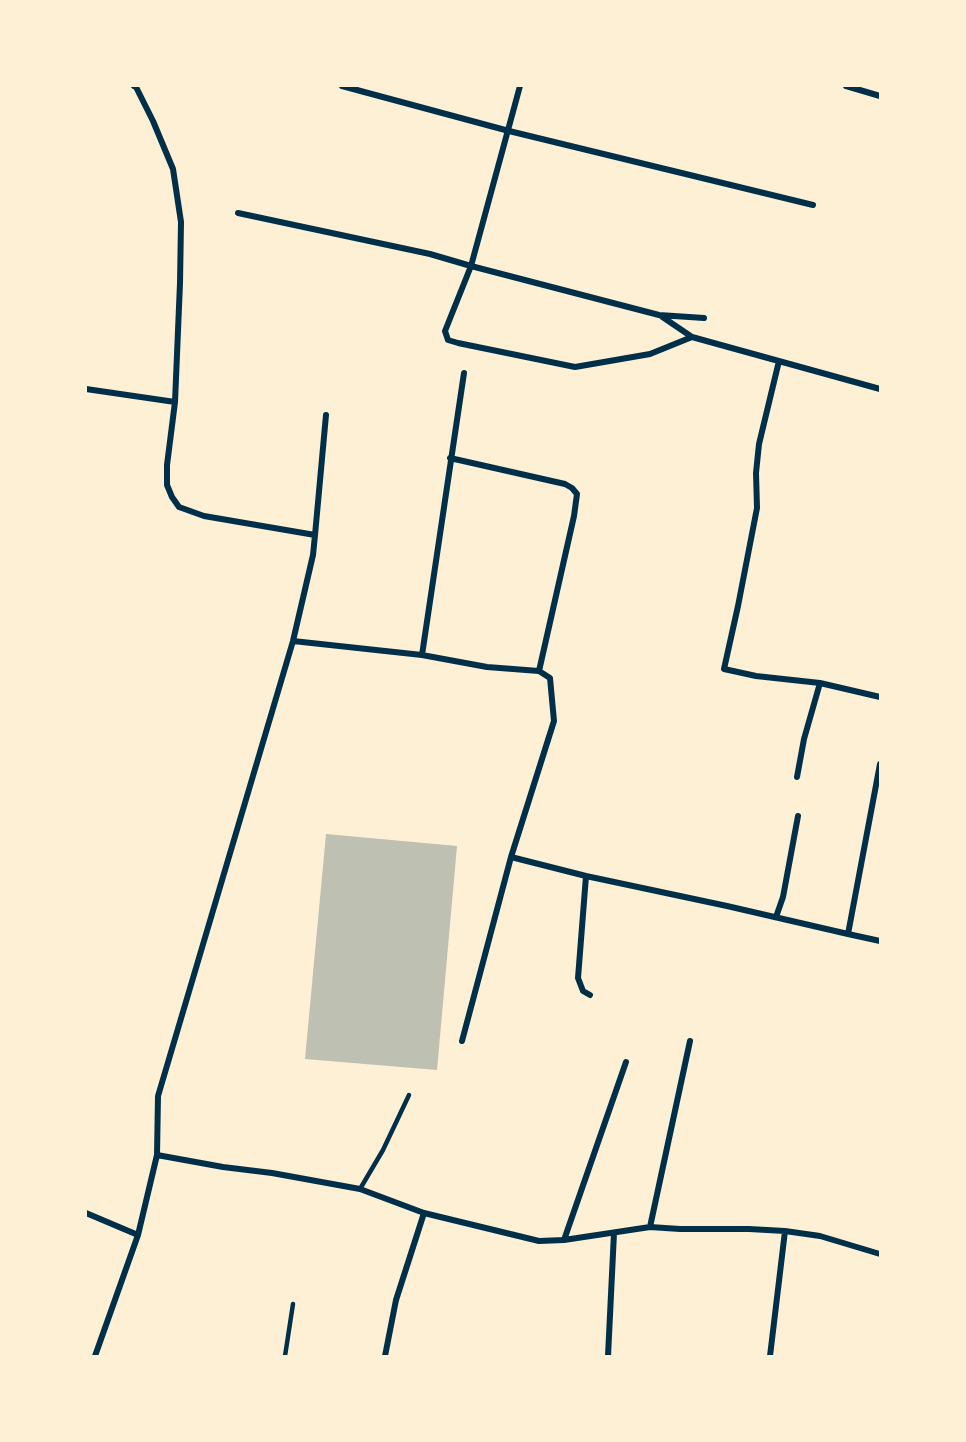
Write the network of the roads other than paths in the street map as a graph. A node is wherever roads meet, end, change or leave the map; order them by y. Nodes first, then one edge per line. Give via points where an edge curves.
1 (134, 86) edge
2 (342, 86) edge
3 (520, 86) edge
4 (846, 86) edge
5 (880, 96) edge
6 (509, 131) junction
7 (813, 205) dead end
8 (238, 213) dead end
9 (471, 266) junction
10 (659, 315) junction
11 (704, 318) dead end
12 (692, 337) junction
13 (779, 361) junction
14 (464, 373) dead end
15 (86, 389) edge
16 (880, 389) edge
17 (175, 402) junction
18 (326, 415) dead end
19 (450, 458) junction
20 (315, 535) junction
21 (293, 641) junction
22 (422, 655) junction
23 (538, 671) junction
24 (820, 683) junction
25 (880, 697) edge
26 (880, 764) edge
27 (797, 777) dead end
28 (798, 816) dead end
29 (511, 857) junction
30 (586, 876) junction
31 (776, 917) junction
32 (848, 934) junction
33 (880, 941) edge
34 (590, 995) dead end
35 (462, 1041) dead end
36 (690, 1041) dead end
37 (626, 1062) dead end
38 (409, 1095) dead end
39 (157, 1155) junction
40 (360, 1189) junction
41 (86, 1212) edge
42 (424, 1213) junction
43 (650, 1227) junction
44 (785, 1231) junction
45 (614, 1233) junction
46 (138, 1235) junction
47 (564, 1240) junction
48 (880, 1254) edge
49 (293, 1304) dead end
50 (95, 1356) edge
51 (285, 1356) edge
52 (385, 1356) edge
53 (608, 1356) edge
54 (770, 1356) edge

1 - 17 street via 173,169 181,222
2 - 6 street
3 - 6 street
4 - 5 street
6 - 7 street
6 - 9 street
8 - 9 street
9 - 10 street
9 - 12 street via 445,331 448,340 575,367 650,354
10 - 11 street
10 - 12 street
12 - 13 street
13 - 16 street
13 - 24 street via 759,444 757,508 724,669
14 - 19 street
15 - 17 street
17 - 20 street via 167,485 179,507 204,516
18 - 20 street
19 - 22 street
19 - 23 street via 565,484 577,494
20 - 21 street
21 - 22 street
21 - 39 street via 158,1096
22 - 23 street via 487,667
23 - 29 street via 550,678 554,721
24 - 25 street
24 - 27 street
26 - 32 street
28 - 31 street
29 - 30 street
29 - 35 street
30 - 31 street
30 - 34 street via 578,978 583,991
31 - 32 street
32 - 33 street
36 - 43 street
37 - 47 street
38 - 40 lane
39 - 40 street
39 - 46 street
40 - 42 street
41 - 46 street
42 - 47 street via 539,1242
42 - 52 street via 396,1300
43 - 44 street
43 - 45 street
44 - 48 street via 820,1236
44 - 54 street
45 - 47 street
45 - 53 street
46 - 50 street
49 - 51 lane

